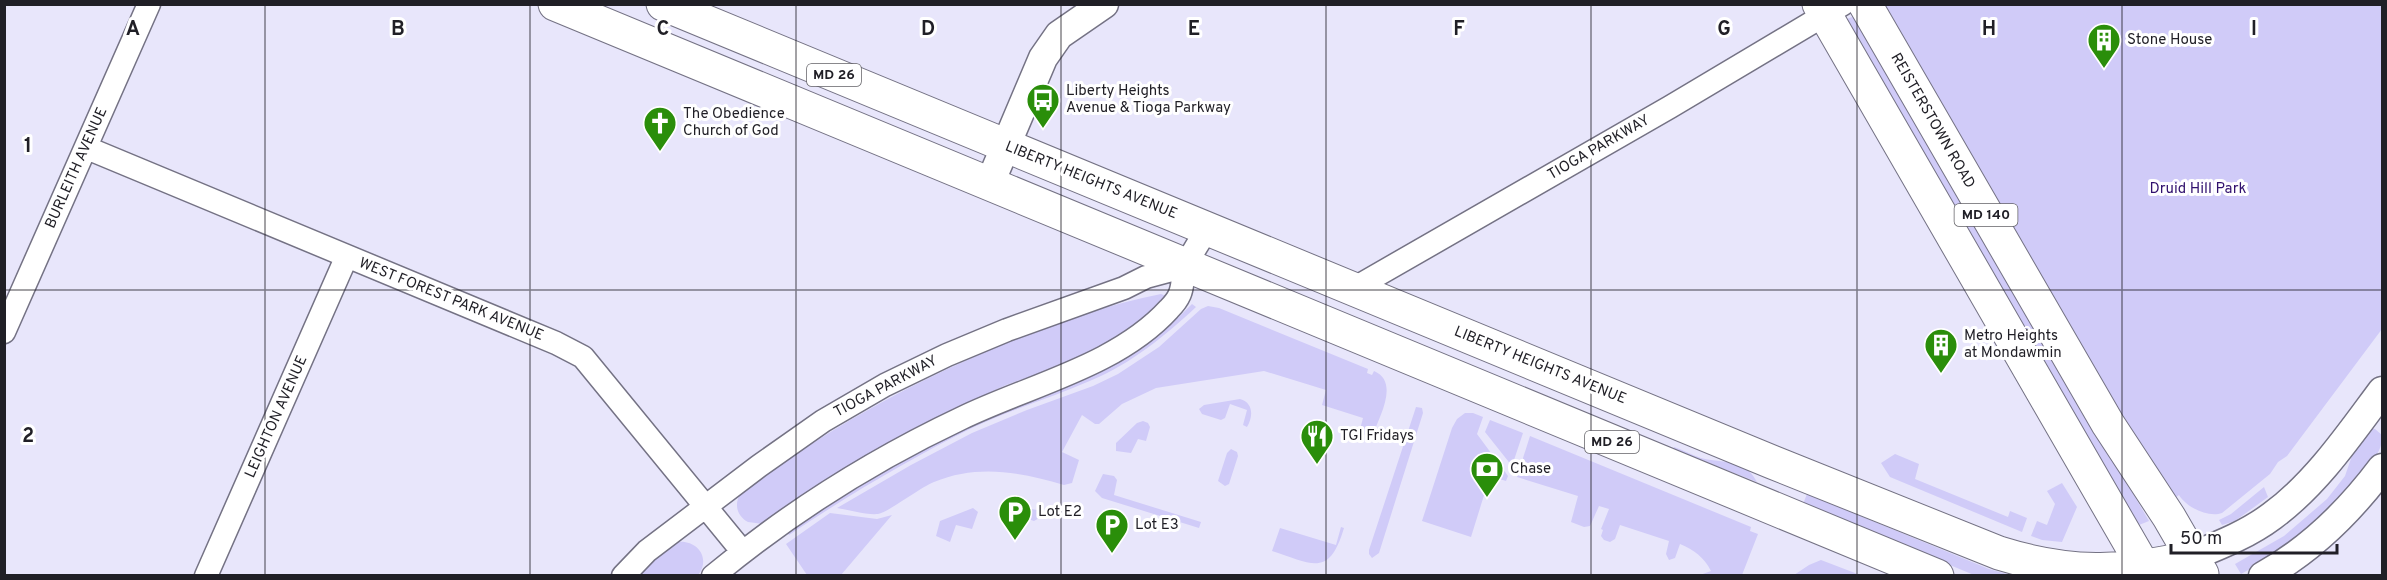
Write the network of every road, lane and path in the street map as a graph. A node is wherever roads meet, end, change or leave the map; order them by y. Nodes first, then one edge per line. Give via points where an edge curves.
1 (149, 4) edge
2 (555, 4) edge
3 (663, 4) edge
4 (1865, 4) edge
5 (1829, 8) edge
6 (1086, 9) edge
7 (1005, 146) junction
8 (87, 148) junction
9 (990, 183) junction
10 (1207, 229) junction
11 (346, 258) junction
12 (1186, 266) junction
13 (1353, 289) junction
14 (4, 332) edge
15 (2382, 391) edge
16 (2382, 468) edge
17 (706, 507) junction
18 (742, 552) junction
19 (2198, 566) edge
20 (2146, 572) edge
21 (1930, 574) edge
22 (206, 576) edge
23 (622, 576) edge
24 (713, 576) edge
25 (2263, 576) edge

1 - 8 street, BURLEITH AVENUE
2 - 9 main road, MD 26
3 - 7 main road, LIBERTY HEIGHTS AVENUE / MD 26
4 - 19 main road, REISTERSTOWN ROAD / MD 140 via 2108,424
5 - 13 street, TIOGA PARKWAY via 1670,107
5 - 20 main road, MD 140
6 - 7 street via 1042,58
7 - 9 street
7 - 10 main road, LIBERTY HEIGHTS AVENUE / MD 26
8 - 11 street, WEST FOREST PARK AVENUE
8 - 14 street, BURLEITH AVENUE
9 - 12 main road, MD 26
10 - 12 street
10 - 13 main road, LIBERTY HEIGHTS AVENUE / MD 26
11 - 17 street, WEST FOREST PARK AVENUE via 583,357
11 - 22 street, LEIGHTON AVENUE
12 - 17 street, TIOGA PARKWAY via 1146,277 1007,330 885,385 823,421
12 - 18 street via 1182,294 1135,339 1099,360 984,407 901,448
12 - 21 main road, MD 26
13 - 20 main road, LIBERTY HEIGHTS AVENUE / MD 26 via 1999,553 2031,563 2073,569
15 - 19 street, LIBERTY HEIGHTS AVENUE via 2291,501
16 - 25 street via 2317,541
17 - 18 street, WEST FOREST PARK AVENUE
17 - 23 street, TIOGA PARKWAY
18 - 24 street
19 - 20 main road, LIBERTY HEIGHTS AVENUE / MD 26

